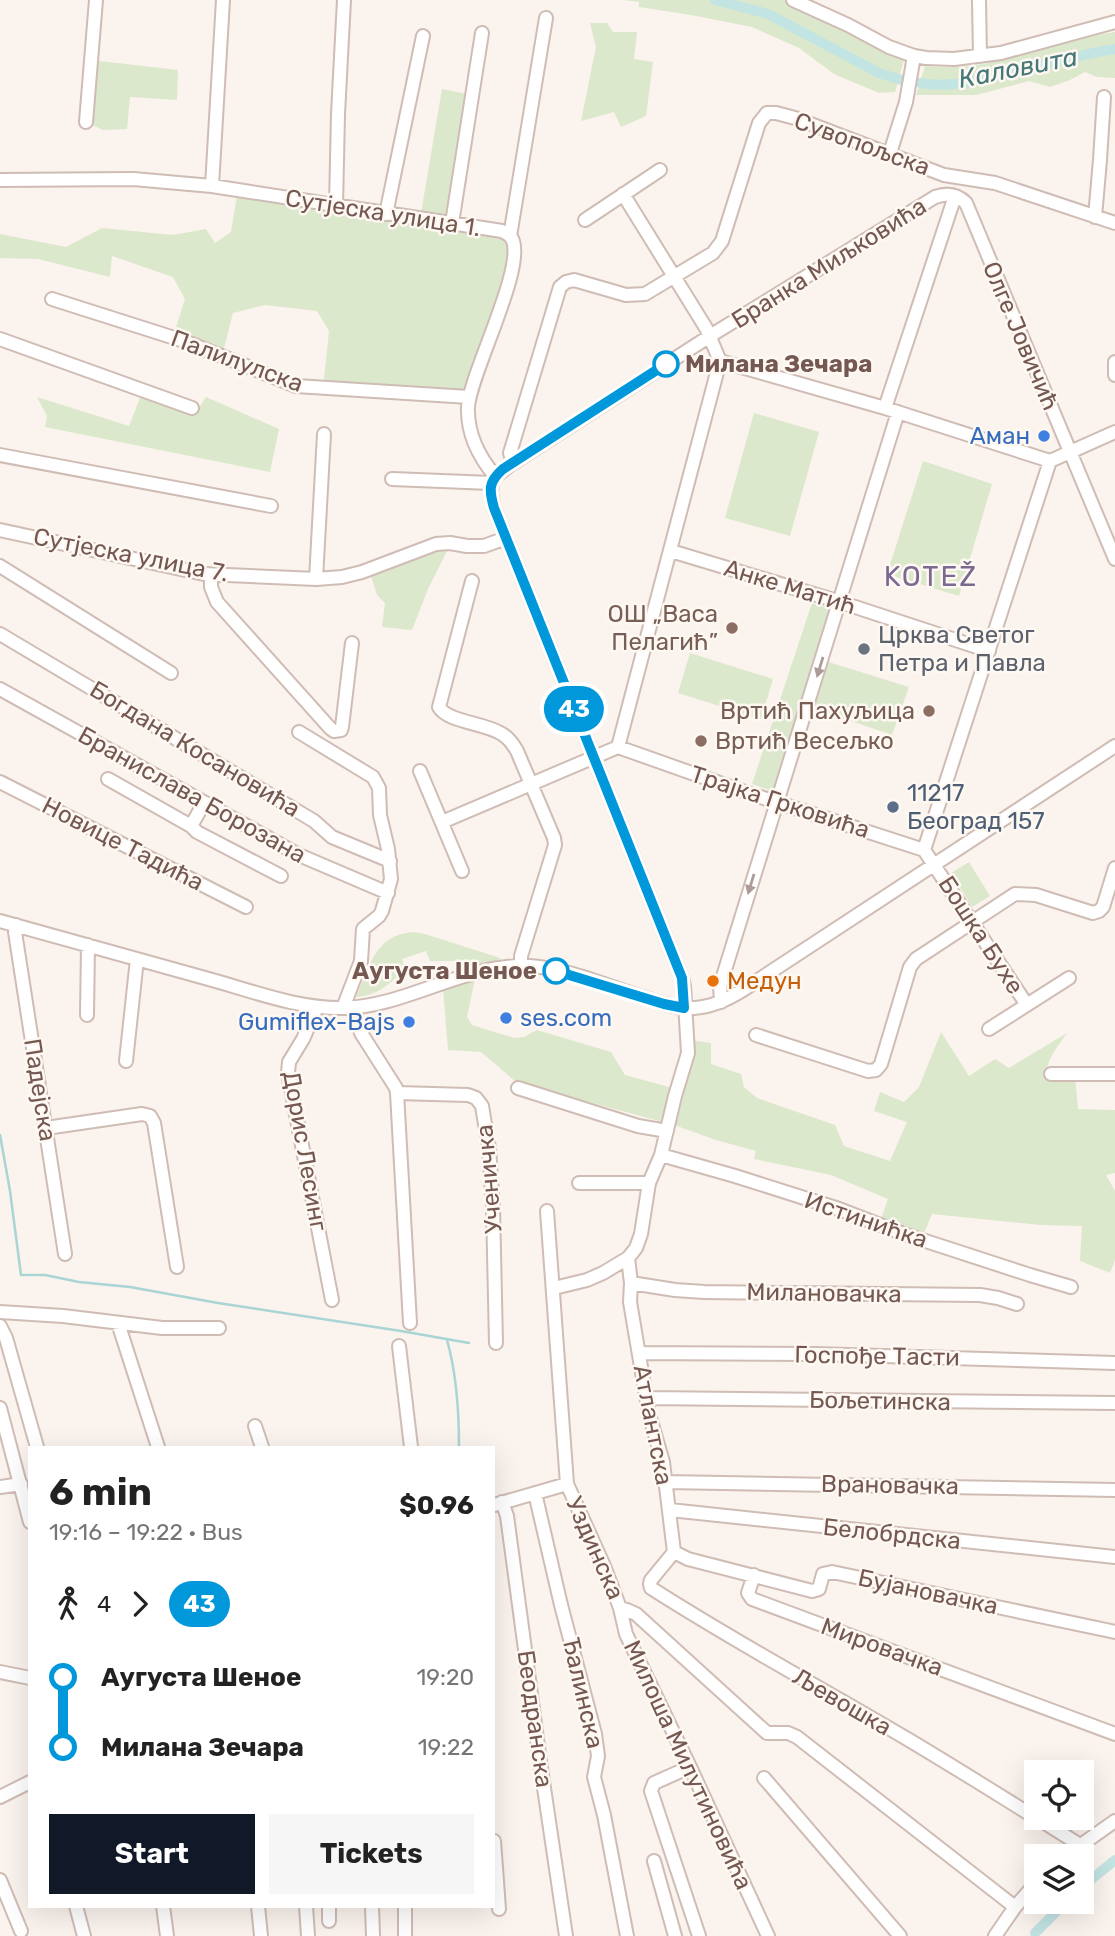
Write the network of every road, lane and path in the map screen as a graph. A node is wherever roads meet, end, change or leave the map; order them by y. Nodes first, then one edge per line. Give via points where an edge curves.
1 (96, 0) edge
2 (223, 0) edge
3 (344, 0) edge
4 (793, 0) edge
5 (979, 0) edge
6 (546, 18) dead end
7 (1115, 22) edge
8 (482, 33) dead end
9 (424, 36) dead end
10 (914, 56) junction
11 (980, 56) junction
12 (1104, 97) dead end
13 (86, 122) dead end
14 (890, 153) junction
15 (660, 170) dead end
16 (944, 175) junction
17 (0, 180) edge
18 (982, 180) junction
19 (212, 186) junction
20 (623, 194) junction
21 (956, 198) junction
22 (336, 206) junction
23 (386, 214) junction
24 (1095, 217) junction
25 (584, 220) dead end
26 (452, 223) junction
27 (1115, 223) edge
28 (510, 236) junction
29 (675, 276) junction
30 (52, 299) dead end
31 (710, 336) junction
32 (0, 339) edge
33 (720, 361) junction
34 (1115, 362) edge
35 (1115, 374) edge
36 (469, 397) junction
37 (192, 408) dead end
38 (892, 410) junction
39 (1115, 432) edge
40 (324, 434) dead end
41 (1070, 451) junction
42 (0, 455) edge
43 (1050, 461) junction
44 (513, 463) junction
45 (392, 480) dead end
46 (493, 480) junction
47 (271, 506) dead end
48 (0, 530) edge
49 (506, 538) junction
50 (670, 551) junction
51 (1115, 559) edge
52 (0, 566) edge
53 (211, 575) junction
54 (316, 579) junction
55 (472, 582) dead end
56 (840, 602) junction
57 (0, 634) edge
58 (352, 643) dead end
59 (989, 651) junction
60 (170, 673) dead end
61 (0, 689) edge
62 (299, 732) dead end
63 (1115, 746) edge
64 (618, 747) junction
65 (594, 758) junction
66 (420, 771) dead end
67 (108, 779) dead end
68 (0, 782) edge
69 (532, 785) junction
70 (778, 802) junction
71 (204, 803) junction
72 (442, 822) junction
73 (191, 826) junction
74 (925, 850) junction
75 (390, 861) junction
76 (935, 865) junction
77 (1115, 868) edge
78 (462, 871) dead end
79 (281, 876) dead end
80 (388, 892) junction
81 (246, 907) dead end
82 (0, 921) edge
83 (970, 922) junction
84 (16, 925) junction
85 (88, 945) junction
86 (137, 959) junction
87 (521, 966) junction
88 (1069, 978) dead end
89 (721, 1002) junction
90 (1027, 1005) junction
91 (317, 1007) junction
92 (348, 1007) junction
93 (684, 1008) junction
94 (87, 1015) dead end
95 (989, 1029) dead end
96 (757, 1035) dead end
97 (126, 1061) dead end
98 (1051, 1074) dead end
99 (1115, 1074) edge
100 (518, 1088) dead end
101 (397, 1093) junction
102 (46, 1128) junction
103 (667, 1131) junction
104 (661, 1155) junction
105 (579, 1183) dead end
106 (649, 1184) junction
107 (547, 1211) dead end
108 (65, 1254) dead end
109 (628, 1258) junction
110 (177, 1267) dead end
111 (631, 1283) junction
112 (1071, 1287) dead end
113 (554, 1289) junction
114 (332, 1300) dead end
115 (1017, 1304) dead end
116 (0, 1312) edge
117 (118, 1323) junction
118 (410, 1323) dead end
119 (0, 1326) edge
120 (219, 1328) dead end
121 (496, 1343) dead end
122 (399, 1346) dead end
123 (639, 1353) junction
124 (1115, 1363) edge
125 (646, 1398) junction
126 (1115, 1403) edge
127 (0, 1409) edge
128 (255, 1426) dead end
129 (37, 1446) edge
130 (158, 1446) edge
131 (262, 1446) edge
132 (411, 1446) edge
133 (666, 1482) junction
134 (21, 1484) junction
135 (567, 1484) junction
136 (0, 1487) edge
137 (1115, 1490) edge
138 (535, 1493) junction
139 (498, 1503) edge
140 (670, 1510) junction
141 (28, 1514) edge
142 (674, 1552) junction
143 (1115, 1557) edge
144 (754, 1575) junction
145 (620, 1608) junction
146 (1115, 1632) edge
147 (0, 1672) edge
148 (28, 1678) edge
149 (1115, 1734) edge
150 (690, 1767) junction
151 (764, 1778) dead end
152 (28, 1783) edge
153 (0, 1797) edge
154 (1024, 1811) edge
155 (1115, 1821) edge
156 (1056, 1830) edge
157 (1078, 1844) edge
158 (1081, 1844) edge
159 (495, 1855) edge
160 (654, 1861) dead end
161 (0, 1880) edge
162 (1024, 1897) edge
163 (1015, 1907) junction
164 (77, 1908) edge
165 (163, 1908) edge
166 (258, 1908) edge
167 (306, 1908) edge
168 (329, 1908) edge
169 (372, 1908) edge
170 (405, 1908) edge
171 (499, 1909) dead end
172 (330, 1921) dead end
173 (21, 1931) dead end
174 (260, 1933) edge
175 (84, 1936) edge
176 (167, 1936) edge
177 (308, 1936) edge
178 (373, 1936) edge
179 (405, 1936) edge
180 (566, 1936) edge
181 (627, 1936) edge
182 (675, 1936) edge
183 (699, 1936) edge
184 (768, 1936) edge
185 (900, 1936) edge
186 (995, 1936) edge

1 - 13 street
2 - 19 street
3 - 22 street
4 - 10 street
5 - 11 street
6 - 28 street
7 - 11 street
8 - 26 street
9 - 23 street
10 - 11 street
10 - 14 street
12 - 24 street
14 - 16 street, Сувопољска
14 - 29 street, Сувопољска via 795,118 767,113 759,123 722,241 713,253
15 - 20 street
16 - 18 street
16 - 21 street
17 - 19 street, Сутјеска улица 1. via 133,179
18 - 21 street
18 - 24 street
19 - 22 street, Сутјеска улица 1.
20 - 25 street
20 - 29 street
21 - 31 street, Бранка Миљковића via 935,197
21 - 38 street
21 - 41 street, Олге Јовичић
22 - 23 street, Сутјеска улица 1.
23 - 26 street, Сутјеска улица 1.
24 - 27 street
26 - 28 street, Сутјеска улица 1.
28 - 36 street, Сутјеска улица 1. via 510,278
29 - 31 street
29 - 44 street via 634,296 574,280 559,287 510,453
30 - 36 street, Палилулска via 184,341 296,386
31 - 33 street
31 - 44 street, Бранка Миљковића
32 - 37 street
33 - 38 street
33 - 50 street
34 - 35 street
36 - 46 street, Сутјеска улица 1. via 468,420 475,446
38 - 43 street
38 - 56 street
39 - 41 street
40 - 54 street
41 - 43 street
41 - 51 street, Олге Јовичић
42 - 47 street
43 - 59 street
44 - 46 street, Бранка Миљковића
45 - 46 street
46 - 49 street via 494,508
48 - 53 street, Сутјеска улица 7.
49 - 54 street, Сутјеска улица 7. via 484,545 436,544 362,572
49 - 65 street
50 - 56 street, Анке Матић
50 - 64 street
52 - 60 street
53 - 54 street, Сутјеска улица 7.
53 - 58 street via 218,602 334,731 342,727
55 - 69 street via 439,707 509,739
56 - 59 street, Анке Матић
56 -> 70 street
57 - 75 street, Богдана Косановића via 314,821 332,837
59 - 74 street
61 - 71 street, Бранислава Борозана
62 - 75 street via 376,780
63 - 76 street
64 - 65 street
64 - 70 street, Трајка Грковића
65 - 69 street
65 - 93 street via 682,978
66 - 72 street
67 - 73 street
68 - 81 street, Новице Тадића
69 - 72 street
69 - 87 street via 555,845
70 - 74 street, Трајка Грковића
70 -> 89 street via 720,986
71 - 73 street
71 - 80 street, Бранислава Борозана via 309,860
72 - 78 street
73 - 79 street
74 - 76 street
75 - 80 street
76 - 83 street, Бошка Бухе
76 - 89 street
77 - 83 street via 1099,911 1015,894
80 - 92 street via 379,916 363,929 361,961
82 - 84 street
83 - 90 street, Бошка Бухе
83 - 96 street via 910,968 876,1070
84 - 85 street
84 - 102 street, Падејска
85 - 86 street
85 - 94 street
86 - 91 street
86 - 97 street
87 - 92 street via 467,975 377,1004
87 - 93 street via 555,971
88 - 90 street, Бошка Бухе
89 - 93 street
90 - 95 street, Бошка Бухе
91 - 92 street
91 - 114 street, Дорис Лесинг via 289,1062 288,1073
92 - 101 street
93 - 103 street via 688,1053
98 - 99 street
100 - 103 street
101 - 118 street
101 - 121 street, Ученичка via 468,1095 482,1107 493,1207
102 - 108 street, Падејска
102 - 110 street via 142,1114 153,1119
103 - 104 street
104 - 106 street
104 - 112 street, Истинићка
105 - 106 street
106 - 109 street via 639,1240
107 - 113 street, Уздинска
109 - 111 street, Атлантска
109 - 113 street via 587,1280
111 - 115 street, Милановачка via 704,1292 980,1295
111 - 123 street, Атлантска
113 - 135 street, Уздинска
116 - 117 street
117 - 120 street
117 - 130 street
119 - 129 street
122 - 132 street
123 - 124 street, Госпође Тасти
123 - 125 street, Атлантска
125 - 126 street, Бољетинска
125 - 133 street, Атлантска
127 - 134 street
128 - 131 street
133 - 137 street, Врановачка
133 - 140 street, Атлантска
134 - 136 street
134 - 141 street
135 - 138 street
135 - 145 street, Уздинска
138 - 139 street
138 - 181 street, Ђалинска via 596,1734 594,1773
139 - 180 street, Беодранска via 507,1516
140 - 142 street, Атлантска
140 - 143 street, Белобрдска
142 - 144 street
142 - 154 street, Љевошка via 651,1588
144 - 146 street, Бујановачка via 816,1591 824,1574 832,1572
144 - 149 street, Мировачка via 748,1593 752,1599
145 - 150 street, Милоша Милутиновића via 626,1634
145 - 163 street, Уздинска via 635,1614 767,1733 797,1737
147 - 148 street
150 - 183 street via 654,1783 651,1791
150 - 184 street, Милоша Милутиновића
151 - 185 street
152 - 153 street
155 - 158 street
156 - 157 street, Љевошка
159 - 171 street
160 - 182 street
161 - 173 street
162 - 163 street
163 - 186 street
164 - 175 street
165 - 176 street
166 - 174 street
167 - 177 street
168 - 172 street
169 - 178 street
170 - 179 street

